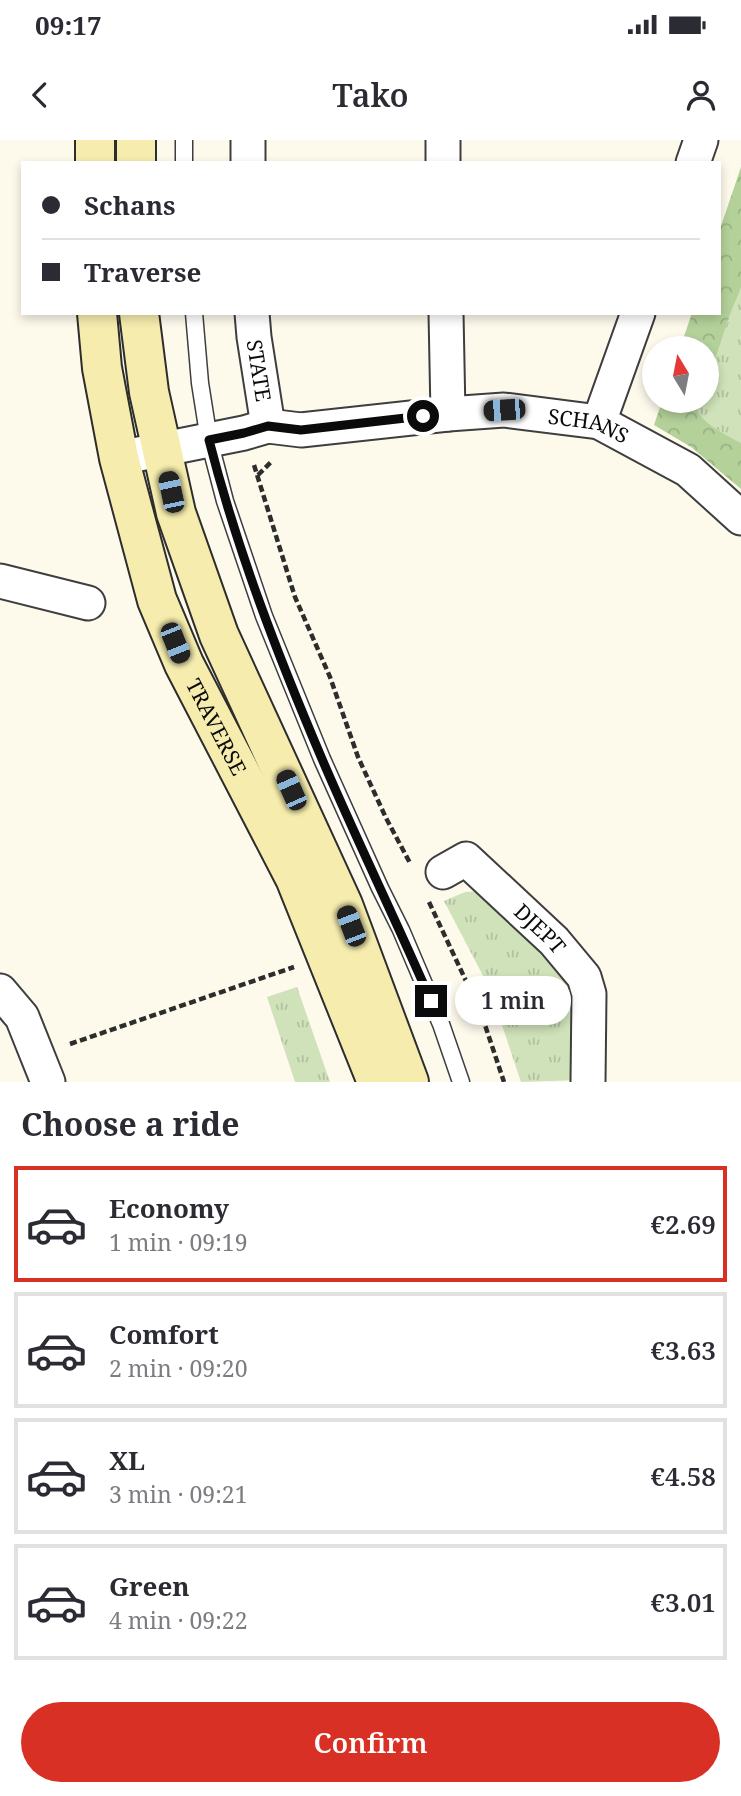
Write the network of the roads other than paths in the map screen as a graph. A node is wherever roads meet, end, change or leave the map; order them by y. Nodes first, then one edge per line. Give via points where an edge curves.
1 (95, 140) edge
2 (136, 140) edge
3 (184, 140) edge
4 (248, 140) edge
5 (443, 140) edge
6 (701, 140) edge
7 (95, 161) edge
8 (136, 161) edge
9 (184, 161) edge
10 (247, 161) edge
11 (443, 161) edge
12 (694, 161) edge
13 (97, 315) edge
14 (139, 315) edge
15 (194, 315) edge
16 (252, 315) edge
17 (446, 315) edge
18 (637, 315) edge
19 (448, 414) junction
20 (599, 422) junction
21 (256, 430) junction
22 (209, 440) junction
23 (161, 450) junction
24 (119, 458) junction
25 (741, 518) edge
26 (0, 581) edge
27 (88, 603) dead end
28 (429, 872) road end
29 (0, 991) edge
30 (43, 1069) edge
31 (377, 1082) edge
32 (409, 1082) edge
33 (461, 1082) edge
34 (588, 1082) edge

1 - 7 street
2 - 8 street
3 - 9 lane
4 - 10 street
5 - 11 street
6 - 12 street
13 - 24 street, TRAVERSE
14 - 23 street, TRAVERSE
15 - 22 lane
16 - 21 street, STATE
17 - 19 street
18 - 20 street
19 - 20 street, SCHANS via 504,410
19 - 21 street, SCHANS via 301,430
20 - 25 street, SCHANS via 688,470
21 - 22 street, SCHANS
22 - 23 street, SCHANS
22 - 33 lane via 264,616 322,760 441,1024
23 - 24 street, SCHANS
23 - 32 street, TRAVERSE via 176,513 219,635 343,905
24 - 31 street, TRAVERSE via 157,600 184,664 295,878
26 - 27 street
28 - 34 street, DJEPT via 466,859 554,941 584,977 589,993
29 - 30 street via 22,1017

